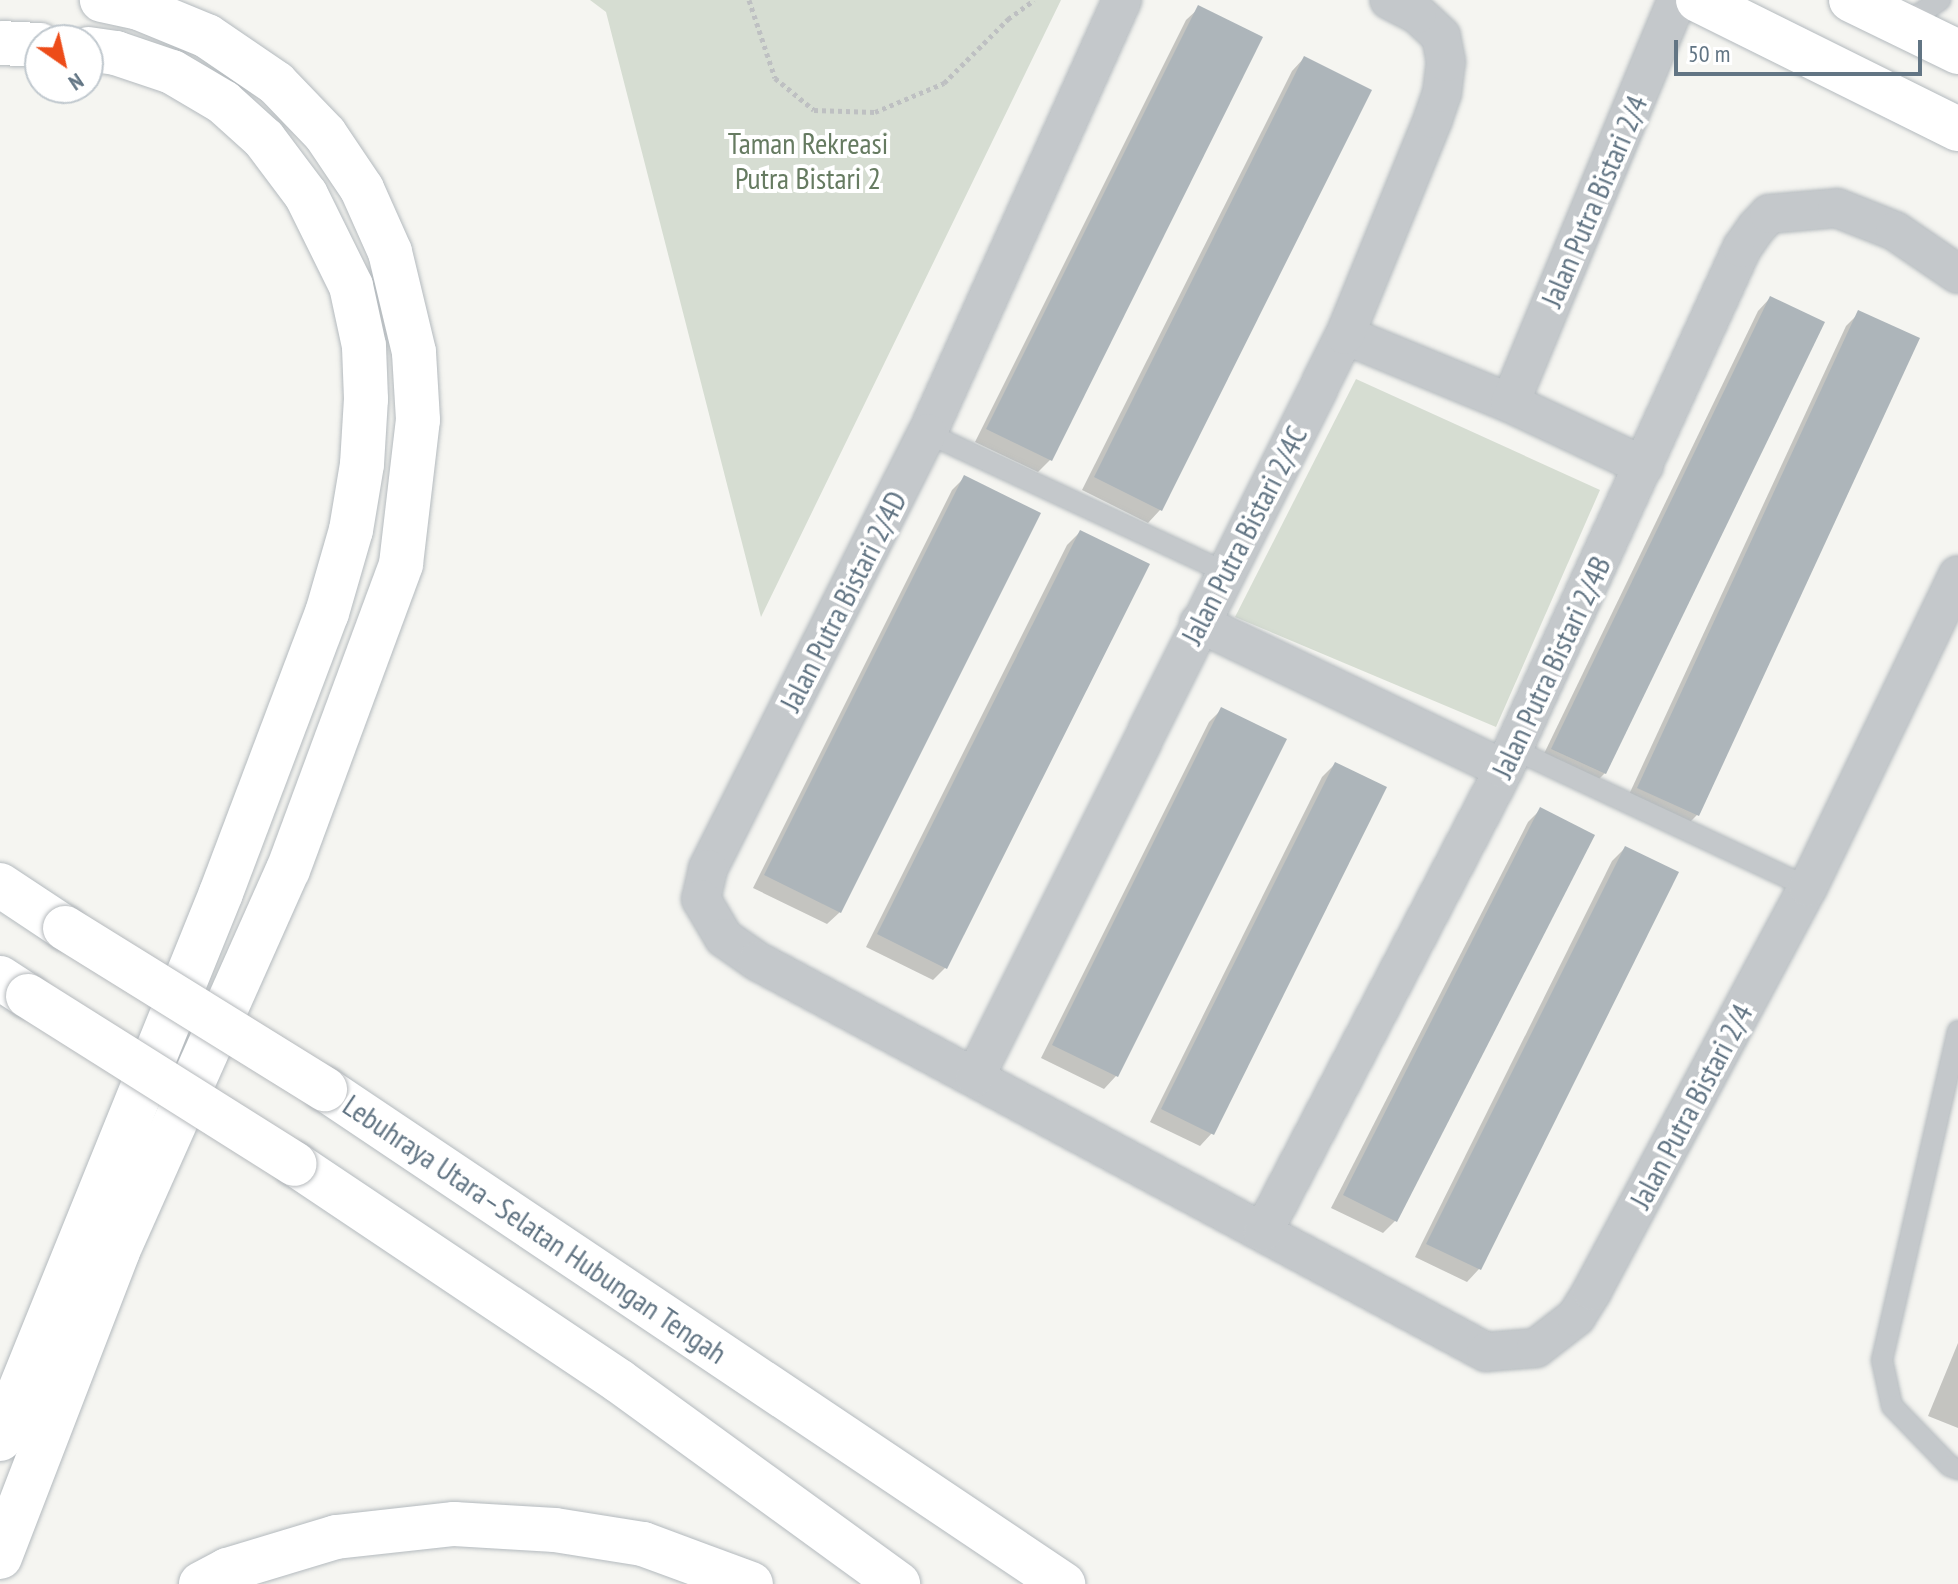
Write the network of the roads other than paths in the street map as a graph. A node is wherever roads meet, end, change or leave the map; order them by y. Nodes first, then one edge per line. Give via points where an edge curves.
1 (102, 0) edge
2 (1122, 0) edge
3 (1389, 0) edge
4 (1677, 0) edge
5 (1698, 0) edge
6 (1851, 0) edge
7 (1940, 0) edge
8 (1903, 25) junction
9 (0, 43) edge
10 (24, 44) edge
11 (104, 51) edge
12 (1958, 52) edge
13 (1958, 129) edge
14 (1958, 274) edge
15 (1345, 335) junction
16 (1510, 403) junction
17 (927, 433) junction
18 (1644, 466) junction
19 (1225, 572) junction
20 (1958, 575) edge
21 (1199, 623) junction
22 (1508, 759) junction
23 (0, 885) edge
24 (1808, 887) junction
25 (14, 987) edge
26 (1958, 1031) edge
27 (975, 1077) junction
28 (1263, 1232) junction
29 (0, 1439) edge
30 (1958, 1469) edge
31 (0, 1557) edge
32 (201, 1584) edge
33 (751, 1584) edge
34 (898, 1584) edge
35 (1063, 1584) edge

1 - 31 main road via 139,8 207,36 276,83 325,134 362,189 390,252 414,352 418,420 401,564 288,870 118,1251
2 - 17 street, Jalan Putra Bistari 2/4D
3 - 15 street, Jalan Putra Bistari 2/4C via 1417,14 1441,36 1446,62 1442,93
4 - 16 street, Jalan Putra Bistari 2/4
5 - 13 main road
6 - 8 main road
7 - 8 lane
8 - 12 main road
9 - 10 main road
11 - 29 main road via 172,72 223,102 264,139 306,195 351,286 364,346 362,464 351,530 327,613 221,893
14 - 18 street, Jalan Putra Bistari 2/4B via 1895,231 1837,208 1769,214 1742,248
15 - 16 street
15 - 19 street, Jalan Putra Bistari 2/4C
16 - 18 street
17 - 19 lane
17 - 27 street, Jalan Putra Bistari 2/4D via 708,869 701,899 724,938 757,961
18 - 22 street, Jalan Putra Bistari 2/4B
19 - 21 street, Jalan Putra Bistari 2/4C
20 - 24 street, Jalan Putra Bistari 2/4
21 - 22 street
21 - 27 street, Jalan Putra Bistari 2/4C
22 - 24 lane
22 - 28 street, Jalan Putra Bistari 2/4B
23 - 35 main road, Lebuhraya Utara–Selatan Hubungan Tengah, bridge via 325,1089
24 - 28 street, Jalan Putra Bistari 2/4 via 1592,1291 1576,1317 1553,1338 1519,1352 1486,1352
25 - 34 main road, bridge via 295,1164 619,1381
26 - 30 lane via 1882,1360 1892,1406
27 - 28 street, Jalan Putra Bistari 2/4D
32 - 33 main road via 227,1570 336,1537 454,1524 555,1530 643,1544

